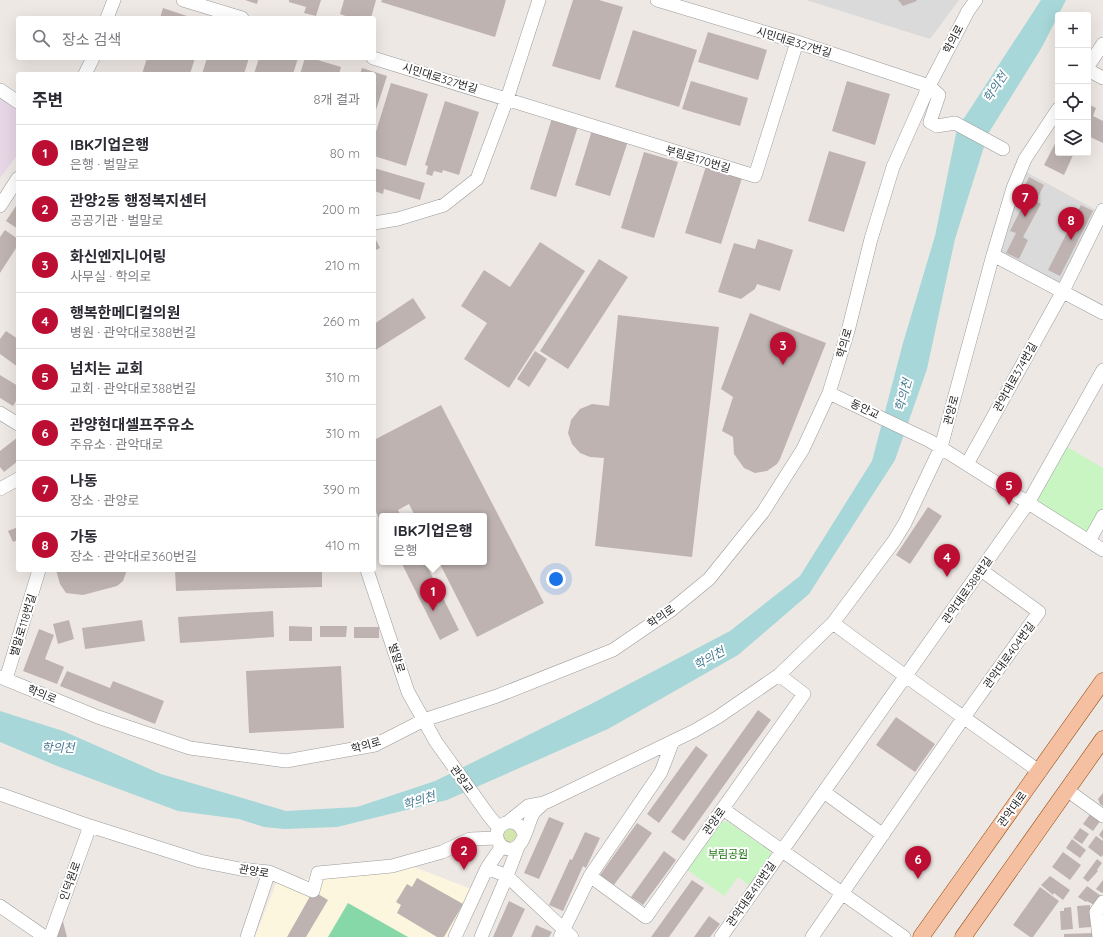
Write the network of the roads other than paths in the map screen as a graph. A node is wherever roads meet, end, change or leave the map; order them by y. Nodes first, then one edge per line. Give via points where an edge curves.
1 (114, 0) edge
2 (183, 0) edge
3 (539, 0) edge
4 (658, 0) edge
5 (976, 0) edge
6 (108, 16) edge
7 (235, 16) edge
8 (797, 42) junction
9 (1103, 44) edge
10 (376, 59) edge
11 (92, 60) edge
12 (1091, 62) edge
13 (86, 72) edge
14 (1091, 72) edge
15 (1103, 78) edge
16 (929, 86) junction
17 (0, 90) edge
18 (507, 99) junction
19 (16, 101) edge
20 (1055, 113) edge
21 (1000, 147) dead end
22 (16, 181) edge
23 (0, 206) edge
24 (1103, 210) edge
25 (376, 223) edge
26 (993, 254) junction
27 (1063, 291) junction
28 (1103, 313) edge
29 (1103, 370) edge
30 (829, 393) junction
31 (0, 413) edge
32 (16, 423) edge
33 (936, 444) junction
34 (966, 464) junction
35 (16, 480) edge
36 (0, 489) edge
37 (1028, 503) junction
38 (1103, 516) edge
39 (1089, 541) junction
40 (1103, 550) edge
41 (981, 570) junction
42 (38, 572) edge
43 (368, 572) edge
44 (833, 623) junction
45 (778, 675) junction
46 (905, 676) junction
47 (3, 678) edge
48 (1103, 681) edge
49 (964, 717) junction
50 (424, 720) junction
51 (1103, 739) edge
52 (673, 741) junction
53 (436, 742) joint
54 (1040, 772) junction
55 (1066, 790) junction
56 (824, 792) junction
57 (0, 794) edge
58 (544, 803) junction
59 (723, 809) junction
60 (1103, 816) edge
61 (90, 826) junction
62 (501, 834) junction
63 (524, 834) junction
64 (883, 835) junction
65 (518, 847) junction
66 (782, 850) junction
67 (487, 868) junction
68 (268, 872) junction
69 (507, 876) junction
70 (590, 876) junction
71 (843, 893) junction
72 (1103, 902) edge
73 (0, 906) edge
74 (566, 934) edge
75 (45, 937) edge
76 (50, 937) edge
77 (247, 937) edge
78 (455, 937) edge
79 (481, 937) edge
80 (721, 937) edge
81 (812, 937) edge
82 (904, 937) edge
83 (920, 937) edge
84 (963, 937) edge
85 (1099, 937) edge

1 - 6 street
2 - 7 street
3 - 18 street
4 - 8 street, 시민대로327번길
5 - 16 street, 학의로
8 - 16 street, 시민대로327번길
8 - 18 street, 부림로170번길 via 755,176
9 - 12 street
10 - 18 street, 시민대로327번길
11 - 13 street
14 - 15 street
16 - 21 street via 939,95 930,122 937,126 954,123
16 - 30 street, 학의로 via 893,168
17 - 19 street
18 - 25 street via 477,179 444,205
20 - 26 street, 관양로 via 1022,166
22 - 23 street
24 - 27 street, 관악대로374번길
26 - 27 street
26 - 33 street, 관양로
27 - 28 street
27 - 34 street, 관악대로374번길
29 - 37 street
30 - 33 street, 동안교
30 - 50 street, 학의로 via 803,449 763,512 708,579 670,611 613,650 497,696
31 - 32 street
33 - 34 street
33 - 44 street, 관양로 via 906,523
34 - 37 street
35 - 36 street
37 - 39 street
37 - 41 street, 관악대로388번길
38 - 39 street
39 - 40 street
41 - 46 street, 관악대로388번길
41 - 49 street, 관악대로404번길 via 1039,612
42 - 47 street, 벌말로118번길
43 - 50 street, 벌말로 via 408,692
44 - 45 street, 관양로
44 - 46 street
45 - 52 street, 관양로 via 718,717
45 - 59 street, 관양로 via 804,694
46 - 49 street
46 - 56 street
47 - 50 street, 학의로 via 98,716 190,748 286,761 375,745
48 - 54 main road, 관악대로
49 - 54 street
49 - 64 street, 관악대로404번길
50 - 53 street, 벌말로
51 - 55 main road
52 - 58 street, 관양로
52 - 70 street via 661,772
53 - 62 street, 관양교
54 - 83 main road, 관악대로
55 - 60 street
55 - 84 main road
56 - 64 street
56 - 66 street
57 - 61 street, 관양로
58 - 62 street, 관양로 via 528,806
58 - 63 street via 534,812
59 - 66 street, 관악대로418번길
59 - 70 street, 관양로 via 646,917
61 - 68 street, 관양로 via 200,861
61 - 76 street, 인덕원로
62 - 63 street via 513,822 522,828
62 - 65 street via 507,849
62 - 67 street
62 - 68 street, 관양로 via 470,839 442,852 392,866 318,873 313,892
63 - 65 street via 523,841
64 - 71 street, 관악대로404번길
65 - 69 street
66 - 71 street, 관악대로418번길
66 - 80 street, 관악대로418번길
67 - 69 street
67 - 78 street
68 - 77 street
69 - 74 street
69 - 79 street
70 - 74 street
71 - 81 street
71 - 82 street, 관악대로418번길
72 - 85 street via 1096,912
73 - 75 street

